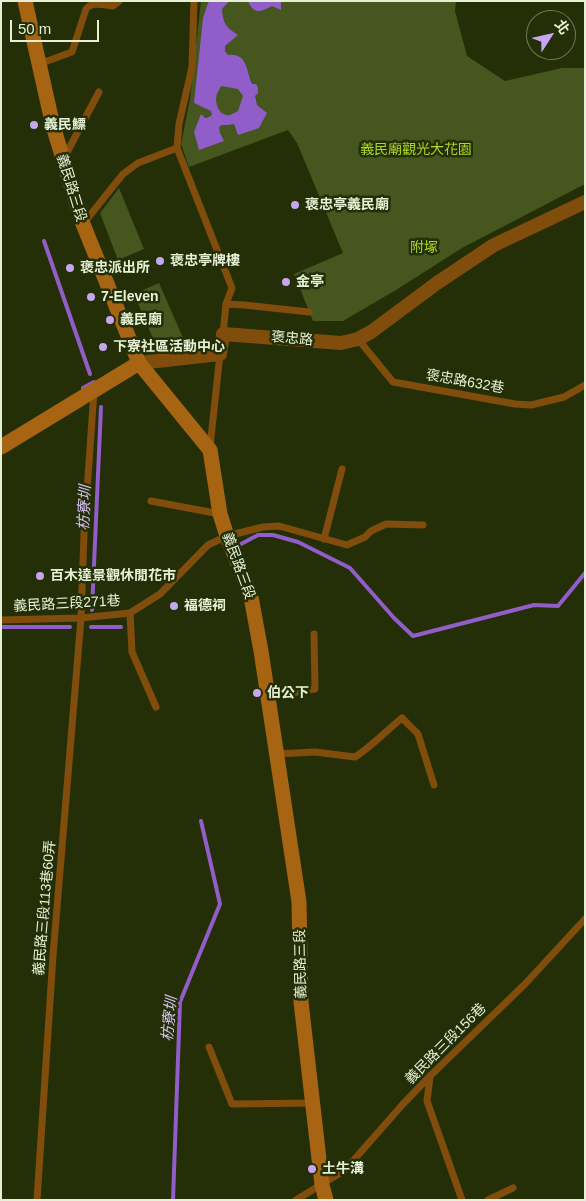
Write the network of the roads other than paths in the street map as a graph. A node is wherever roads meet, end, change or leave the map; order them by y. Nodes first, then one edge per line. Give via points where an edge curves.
1 (26, 1) edge
2 (119, 1) edge
3 (195, 1) edge
4 (39, 64) junction
5 (99, 92) dead end
6 (177, 148) junction
7 (63, 160) junction
8 (585, 202) edge
9 (82, 224) junction
10 (226, 304) junction
11 (309, 312) dead end
12 (223, 334) junction
13 (358, 339) junction
14 (220, 354) junction
15 (139, 363) junction
16 (585, 385) edge
17 (94, 391) junction
18 (1, 447) edge
19 (210, 450) junction
20 (342, 469) dead end
21 (151, 500) dead end
22 (220, 514) junction
23 (422, 525) dead end
24 (227, 536) junction
25 (324, 539) junction
26 (130, 613) junction
27 (81, 618) junction
28 (1, 620) edge
29 (314, 634) dead end
30 (268, 697) junction
31 (156, 708) dead end
32 (277, 754) junction
33 (434, 785) dead end
34 (585, 918) edge
35 (209, 1047) dead end
36 (430, 1076) junction
37 (313, 1102) junction
38 (322, 1185) junction
39 (513, 1188) dead end
40 (37, 1200) edge
41 (296, 1200) edge
42 (326, 1200) edge
43 (462, 1200) edge
44 (488, 1200) edge

1 - 4 street, 義民路三段
2 - 4 lane via 113,6 89,5 72,52
3 - 6 lane via 192,67
4 - 7 street, 義民路三段
5 - 7 lane
6 - 9 lane via 138,163 123,174
6 - 10 lane via 232,288
7 - 9 street, 義民路三段
8 - 13 street, 褒忠路 via 494,245
9 - 15 street, 義民路三段
10 - 11 lane
10 - 12 lane
12 - 13 street, 褒忠路 via 341,343
12 - 14 street
13 - 16 lane, 褒忠路632巷 via 393,382 531,405 564,397
14 - 15 street
14 - 19 lane
15 - 17 street
15 - 19 street, 義民路三段
17 - 18 street
17 - 27 lane, 義民路三段113巷60弄
19 - 22 street, 義民路三段
20 - 25 lane
21 - 22 lane
22 - 24 street, 義民路三段
23 - 25 lane, 義民路三段271巷 via 386,524 347,545
24 - 25 lane, 義民路三段271巷 via 279,526
24 - 26 lane, 義民路三段271巷 via 208,545 160,594
24 - 30 street, 義民路三段 via 251,597
26 - 27 lane, 義民路三段271巷
26 - 31 lane via 132,652
27 - 28 lane, 義民路三段271巷
27 - 40 lane, 義民路三段113巷60弄
29 - 30 lane via 316,689
30 - 32 street, 義民路三段
32 - 33 lane via 315,752 355,757 402,718 418,734
32 - 37 street, 義民路三段 via 299,902 301,1002
34 - 36 lane, 義民路三段156巷 via 525,984
35 - 37 lane via 232,1104
36 - 38 lane, 義民路三段156巷 via 346,1170
36 - 43 lane via 427,1101
37 - 38 street, 義民路三段
38 - 41 lane, 義民路三段156巷
38 - 42 street, 義民路三段
39 - 44 lane

